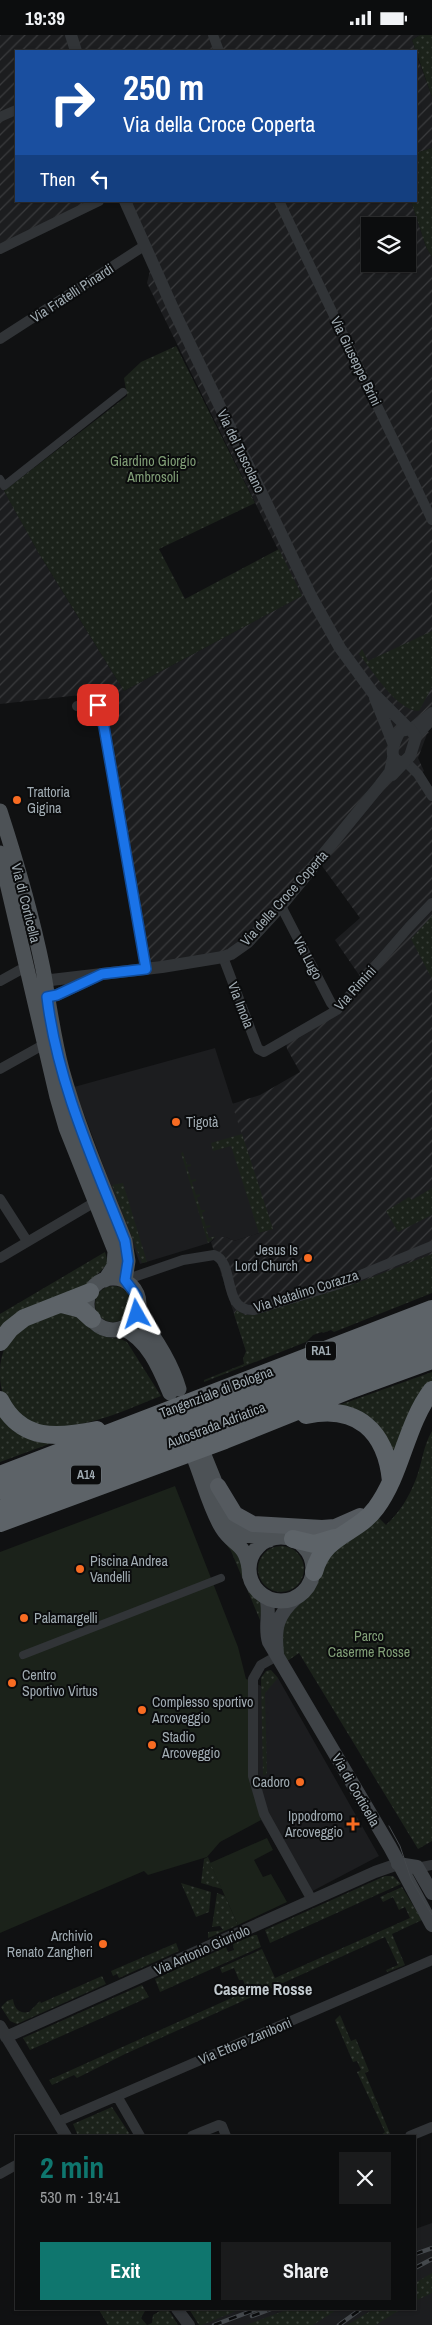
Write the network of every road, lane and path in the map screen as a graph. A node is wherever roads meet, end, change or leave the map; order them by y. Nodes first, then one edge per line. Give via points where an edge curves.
1 (71, 35) edge
2 (213, 35) edge
3 (76, 50) edge
4 (219, 50) edge
5 (15, 110) edge
6 (0, 117) edge
7 (98, 202) edge
8 (125, 202) edge
9 (279, 202) edge
10 (144, 247) junction
11 (0, 249) edge
12 (0, 339) edge
13 (123, 392) dead end
14 (0, 479) edge
15 (432, 520) edge
16 (373, 693) junction
17 (77, 706) dead end
18 (432, 713) edge
19 (412, 731) junction
20 (401, 756) junction
21 (432, 796) edge
22 (0, 811) edge
23 (0, 853) edge
24 (432, 903) edge
25 (280, 906) junction
26 (223, 957) junction
27 (146, 969) junction
28 (28, 970) junction
29 (102, 974) junction
30 (0, 981) edge
31 (38, 981) junction
32 (47, 997) junction
33 (337, 1010) junction
34 (43, 1045) junction
35 (261, 1052) joint
36 (0, 1069) edge
37 (0, 1199) edge
38 (95, 1202) junction
39 (28, 1241) junction
40 (432, 1246) edge
41 (0, 1258) edge
42 (105, 1280) junction
43 (125, 1280) junction
44 (90, 1292) junction
45 (432, 1299) edge
46 (62, 1304) junction
47 (432, 1309) edge
48 (137, 1314) junction
49 (92, 1319) junction
50 (432, 1324) edge
51 (122, 1328) junction
52 (432, 1342) edge
53 (0, 1343) edge
54 (432, 1347) edge
55 (432, 1360) edge
56 (294, 1361) junction
57 (364, 1367) junction
58 (432, 1390) edge
59 (0, 1400) edge
60 (212, 1400) junction
61 (161, 1418) junction
62 (248, 1431) junction
63 (223, 1432) junction
64 (187, 1453) junction
65 (0, 1475) edge
66 (218, 1486) junction
67 (388, 1489) junction
68 (0, 1490) edge
69 (0, 1509) edge
70 (0, 1523) edge
71 (339, 1536) junction
72 (293, 1539) junction
73 (268, 1540) junction
74 (249, 1568) junction
75 (314, 1571) junction
76 (221, 1578) dead end
77 (266, 1597) junction
78 (296, 1598) junction
79 (23, 1655) dead end
80 (277, 1656) junction
81 (398, 1864) junction
82 (432, 1865) edge
83 (417, 1867) junction
84 (405, 1877) junction
85 (432, 1893) edge
86 (312, 1900) junction
87 (432, 1925) edge
88 (432, 1960) edge
89 (3, 2031) edge
90 (117, 2096) junction
91 (57, 2122) junction
92 (432, 2127) edge
93 (65, 2135) edge
94 (139, 2135) edge
95 (194, 2135) edge
96 (226, 2135) edge
97 (412, 2135) edge
98 (15, 2166) edge
99 (0, 2174) edge
100 (179, 2310) edge
101 (189, 2325) edge

1 - 3 street
2 - 4 street
5 - 6 street
7 - 11 street
8 - 10 street, Via del Tuscolano
9 - 15 street, Via Giuseppe Brini
10 - 12 street, Via Fratelli Pinardi
10 - 16 street, Via del Tuscolano via 312,598 340,648
13 - 14 street via 4,486
16 - 19 street, Via del Tuscolano
16 - 20 street, Via del Tuscolano
17 - 27 street via 97,705 101,708
18 - 19 street, Via della Croce Coperta via 429,724
19 - 20 street, Via della Croce Coperta
19 - 20 street, Via della Croce Coperta via 400,731
20 - 21 street
20 - 25 street, Via della Croce Coperta
22 - 31 main road, Via di Corticella via 24,883
23 - 28 main road, Via di Corticella
24 - 33 street, Via Rimini
25 - 26 street, Via della Croce Coperta via 248,942
25 - 33 street, Via Lugo
26 - 27 street, Via della Croce Coperta
26 - 35 street, Via Imola
27 - 29 street, Via della Croce Coperta
28 - 30 street via 20,970
28 - 31 main road, Via di Corticella
29 - 31 street, Via della Croce Coperta
29 - 32 street, Via della Croce Coperta
31 - 32 main road, Via di Corticella
31 - 34 main road, Via di Corticella
32 - 43 main road, Via di Corticella via 71,1100 125,1241 128,1261
33 - 35 street, Via Rimini
34 - 36 street
34 - 38 main road, Via di Corticella via 64,1121
37 - 39 street
38 - 39 street
38 - 42 main road, Via di Corticella via 116,1256 112,1271
39 - 41 street
40 - 43 street, Via Natalino Corazza via 336,1285 249,1310 236,1301 222,1260 217,1255 183,1260
42 - 43 main road
42 - 44 main road, Via di Corticella
43 - 48 main road via 137,1296
44 - 46 highway
44 - 49 main road via 87,1305
45 - 56 highway
46 - 49 highway via 81,1309
46 - 53 highway via 24,1319 10,1329
47 - 56 highway, Tangenziale di Bologna / RA1
48 - 51 main road
48 - 51 main road via 174,1369 174,1391 142,1343
49 - 51 main road via 108,1329
50 - 60 highway, Autostrada Adriatica
52 - 57 highway, Autostrada Adriatica / A14
54 - 57 highway
55 - 62 highway
56 - 60 highway, Tangenziale di Bologna / RA1
57 - 63 highway, Autostrada Adriatica / A14
58 - 67 highway via 417,1412
59 - 61 highway via 20,1424 52,1437
60 - 61 highway, Tangenziale di Bologna / RA1
61 - 65 highway, Tangenziale di Bologna / RA1
61 - 68 highway, Autostrada Adriatica / A14
62 - 63 highway
62 - 67 highway via 318,1412 345,1414 369,1427 378,1438 388,1461
63 - 64 highway, Autostrada Adriatica / A14
64 - 66 main road
64 - 69 highway, Autostrada Adriatica / A14
64 - 70 highway
64 - 74 main road via 222,1528 242,1547
66 - 67 highway via 235,1514 263,1526 335,1527 371,1509
66 - 73 main road via 232,1524 244,1534
67 - 71 highway via 367,1518
71 - 72 highway via 314,1544
71 - 75 highway via 321,1552
72 - 73 main road
72 - 75 main road via 306,1548
73 - 74 main road via 255,1551
74 - 77 main road via 255,1588
75 - 78 main road via 308,1587
76 - 79 street
77 - 78 main road via 280,1601
77 - 80 main road, Via di Corticella via 267,1636
78 - 80 main road via 280,1615
80 - 81 main road, Via di Corticella
80 - 86 street via 261,1665 253,1679 253,1775 264,1813
81 - 83 main road
81 - 84 main road, Via di Corticella
81 - 86 street, Via Antonio Giuriolo
82 - 83 street
83 - 84 street
83 - 85 main road
84 - 87 main road, Via di Corticella
86 - 89 street, Via Antonio Giuriolo
88 - 90 street, Via Ettore Zaniboni
89 - 91 street
90 - 91 street, Via Ettore Zaniboni
90 - 94 street
91 - 93 street
92 - 97 street
95 - 96 street via 219,2125
98 - 99 street
100 - 101 street

